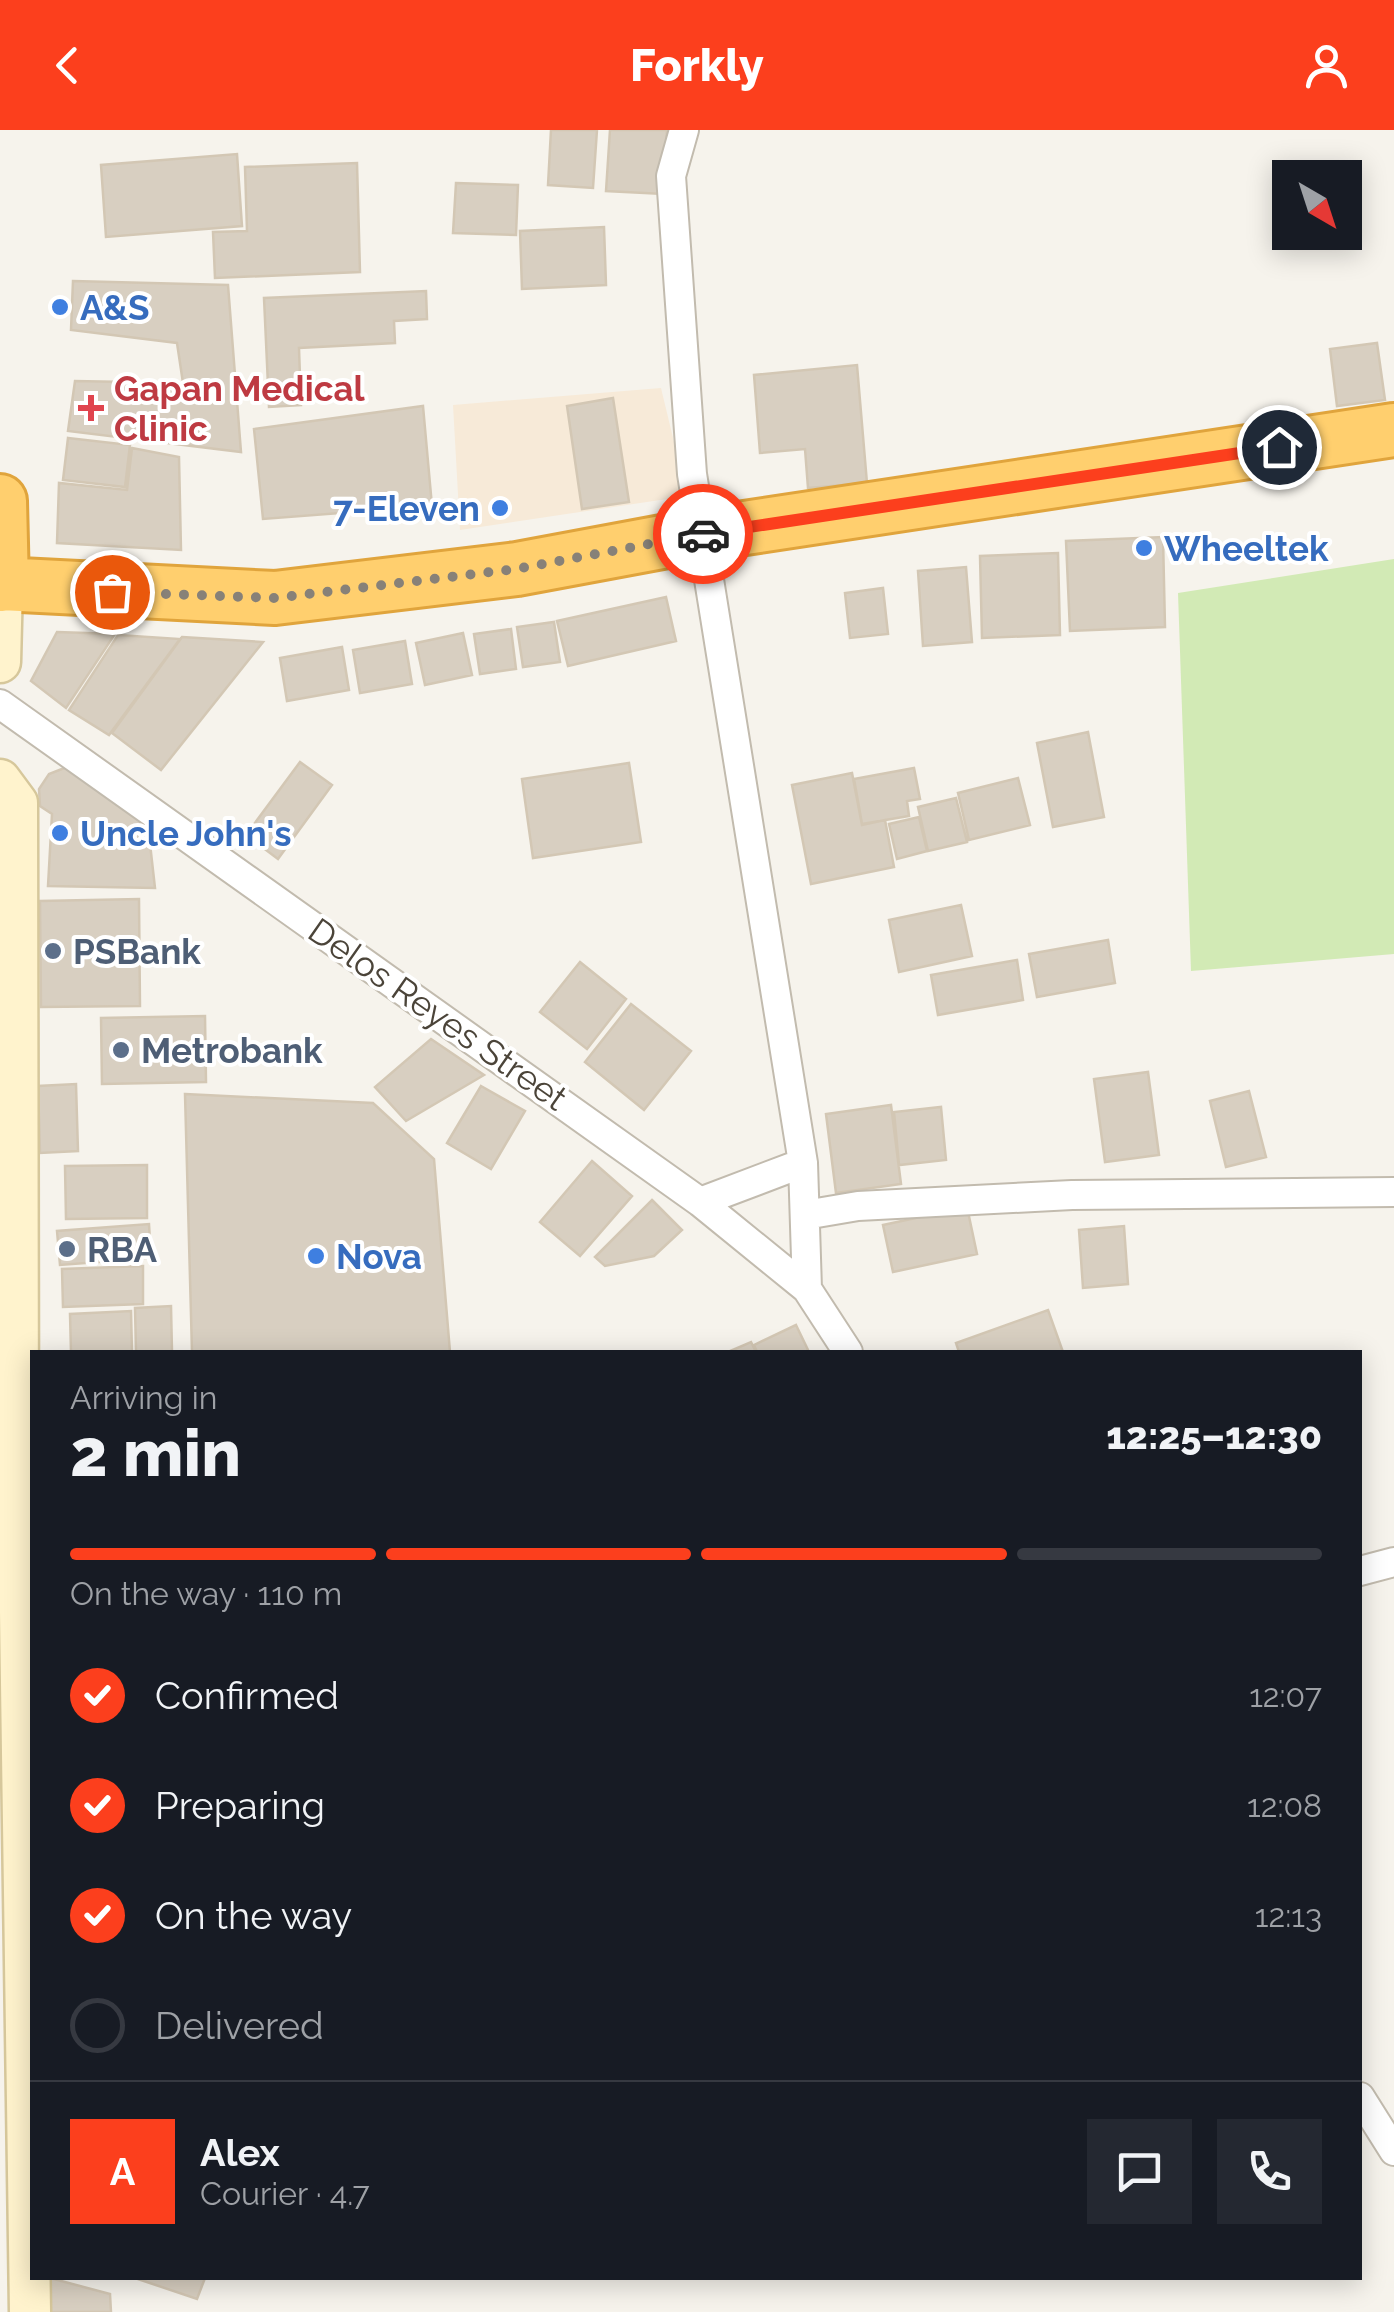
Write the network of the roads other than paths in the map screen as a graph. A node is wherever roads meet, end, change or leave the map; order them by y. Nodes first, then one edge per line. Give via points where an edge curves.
1 (684, 130) edge
2 (1394, 430) edge
3 (0, 501) edge
4 (705, 534) junction
5 (1, 584) edge
6 (0, 662) edge
7 (0, 704) edge
8 (0, 780) edge
9 (803, 1163) junction
10 (1394, 1192) edge
11 (700, 1202) junction
12 (805, 1214) junction
13 (806, 1289) junction
14 (847, 1350) edge
15 (1394, 1562) edge
16 (1362, 1570) edge
17 (14, 1819) edge
18 (1362, 2100) edge
19 (1394, 2151) edge
20 (8, 2312) edge
21 (30, 2312) edge

1 - 4 street via 671,176 692,474
2 - 4 highway
3 - 5 highway
4 - 5 highway via 516,569 275,598
4 - 9 street
5 - 6 main road
7 - 11 street, Delos Reyes Street
8 - 17 main road via 17,803
9 - 11 street
9 - 12 street
10 - 12 street via 1072,1195
11 - 13 street, Delos Reyes Street
12 - 13 street
13 - 14 street, Delos Reyes Street
15 - 16 street
17 - 20 main road
17 - 21 main road
18 - 19 street

